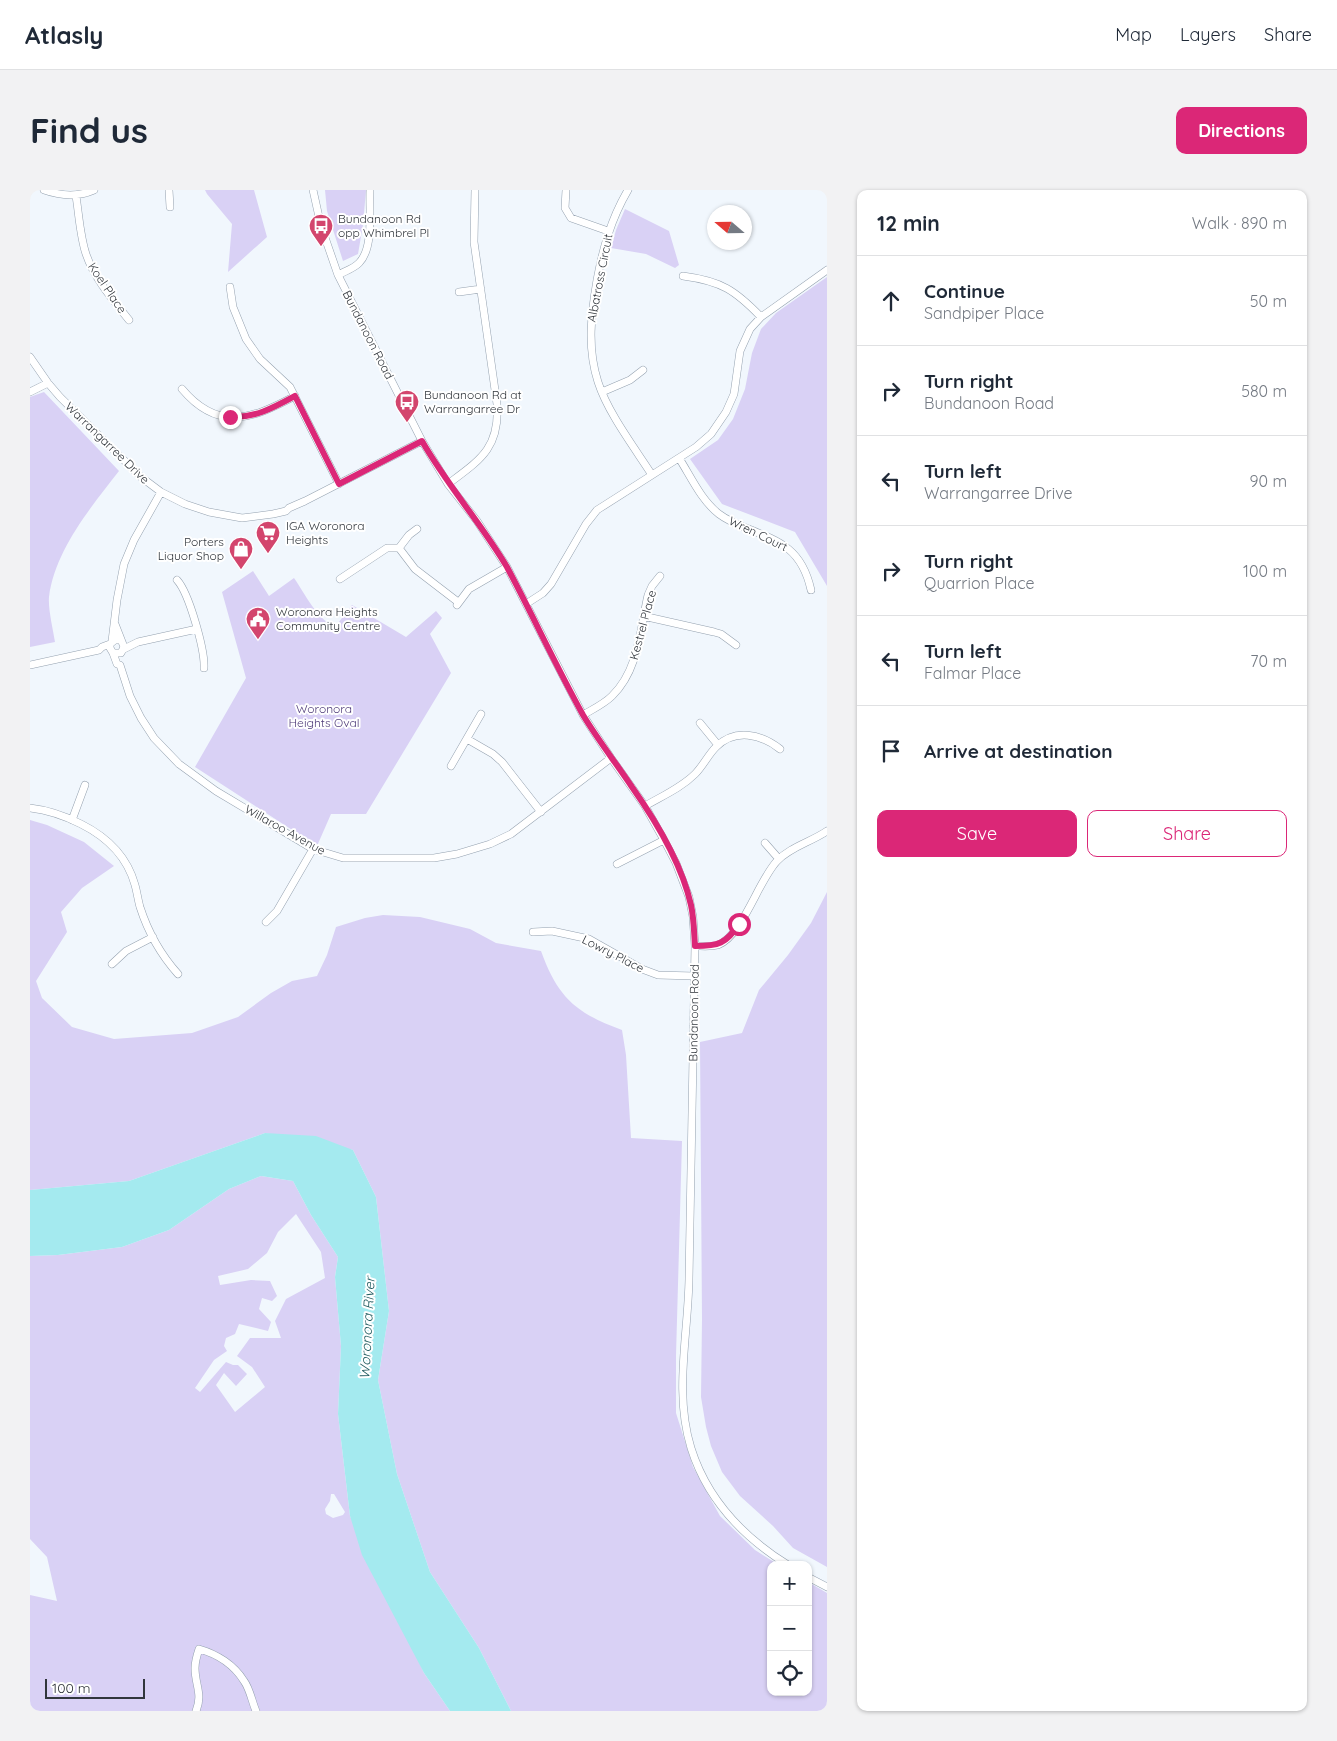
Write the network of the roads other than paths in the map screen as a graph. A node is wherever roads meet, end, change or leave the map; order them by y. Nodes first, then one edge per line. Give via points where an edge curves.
1 (44, 190) edge
2 (94, 190) edge
3 (169, 190) edge
4 (313, 190) edge
5 (370, 190) edge
6 (475, 190) edge
7 (566, 190) edge
8 (628, 190) edge
9 (76, 196) junction
10 (170, 207) dead end
11 (608, 231) junction
12 (827, 270) edge
13 (338, 274) junction
14 (683, 276) dead end
15 (230, 287) dead end
16 (481, 289) junction
17 (458, 292) dead end
18 (761, 317) junction
19 (128, 320) dead end
20 (30, 357) edge
21 (643, 370) dead end
22 (48, 383) junction
23 (182, 390) dead end
24 (30, 392) edge
25 (602, 392) junction
26 (295, 396) junction
27 (422, 441) junction
28 (679, 458) junction
29 (652, 475) junction
30 (339, 484) junction
31 (448, 484) junction
32 (161, 492) junction
33 (417, 529) dead end
34 (399, 548) junction
35 (507, 567) junction
36 (660, 576) dead end
37 (340, 578) dead end
38 (177, 580) dead end
39 (812, 590) dead end
40 (526, 604) junction
41 (643, 616) junction
42 (115, 624) junction
43 (196, 630) junction
44 (736, 645) dead end
45 (122, 646) junction
46 (112, 648) junction
47 (30, 665) edge
48 (120, 665) junction
49 (204, 668) dead end
50 (481, 714) dead end
51 (583, 715) junction
52 (700, 723) dead end
53 (467, 739) junction
54 (718, 745) junction
55 (780, 749) dead end
56 (611, 758) junction
57 (451, 766) dead end
58 (85, 785) dead end
59 (646, 806) junction
60 (30, 808) edge
61 (541, 812) junction
62 (72, 820) junction
63 (827, 831) edge
64 (664, 840) junction
65 (765, 843) dead end
66 (313, 849) junction
67 (779, 859) junction
68 (617, 864) dead end
69 (266, 922) dead end
70 (533, 932) dead end
71 (152, 937) junction
72 (695, 946) junction
73 (112, 964) dead end
74 (178, 974) dead end
75 (694, 976) junction
76 (782, 1561) edge
77 (812, 1579) edge
78 (827, 1587) edge
79 (196, 1711) edge
80 (256, 1711) edge

1 - 9 street
2 - 9 street
3 - 10 street
4 - 13 street, Bundanoon Road via 320,226
5 - 13 street via 367,251 354,268
6 - 16 street via 474,242
7 - 11 street via 565,208 571,218
8 - 11 street, Albatross Circuit
9 - 19 street, Koel Place via 88,260
11 - 25 street, Albatross Circuit via 590,322 590,348
12 - 18 street
13 - 27 street, Bundanoon Road
14 - 18 street via 709,280 726,287 744,299
15 - 26 street via 233,307 246,339
16 - 17 street
16 - 31 street via 497,404 497,427 494,439 483,456
18 - 28 street via 743,343 734,394 726,412 706,439
20 - 22 street, Warrangarree Drive
21 - 25 street via 630,380
22 - 24 street
22 - 32 street, Warrangarree Drive via 130,467
23 - 26 street via 198,406 230,417 260,414
25 - 29 street, Albatross Circuit
26 - 30 street
27 - 30 street, Warrangarree Drive
27 - 31 street, Bundanoon Road
28 - 29 street
28 - 39 street, Wren Court via 707,502 720,515 791,550 808,574
29 - 40 street via 597,510 551,584 544,593
30 - 32 street, Warrangarree Drive via 289,508 230,515 198,509
31 - 35 street, Bundanoon Road
32 - 42 street, Willaroo Avenue via 128,553 118,588
33 - 34 street
34 - 35 street via 415,569 457,604 468,589
34 - 37 street via 387,548
35 - 40 street, Bundanoon Road
36 - 41 street, Kestrel Place via 648,595
38 - 43 street via 185,592
40 - 51 street, Bundanoon Road
41 - 44 street via 721,634
41 - 51 street, Kestrel Place via 634,658 625,680 611,697
42 - 45 street, Willaroo Avenue
42 - 46 street, Willaroo Avenue
43 - 45 street
43 - 49 street
45 - 46 street
45 - 46 street via 119,654
45 - 48 street, Willaroo Avenue
46 - 47 street
46 - 48 street, Willaroo Avenue
48 - 66 street, Willaroo Avenue via 141,718 154,738 179,764 216,791
50 - 53 street
51 - 56 street, Bundanoon Road
52 - 54 street
53 - 57 street
53 - 61 street via 502,762
54 - 55 street via 734,737 749,735
54 - 59 street via 687,781
56 - 59 street, Bundanoon Road
56 - 61 street, Willaroo Avenue
58 - 62 street
59 - 64 street, Bundanoon Road
60 - 62 street
61 - 66 street, Willaroo Avenue via 501,839 445,857 353,859
62 - 71 street via 100,835 123,858
63 - 67 street
64 - 68 street
64 - 72 street, Bundanoon Road via 689,897
65 - 67 street
66 - 69 street via 278,912
67 - 72 street via 728,938 718,945
70 - 75 street, Lowry Place via 552,931 589,939 658,975
71 - 73 street via 126,951
71 - 74 street
72 - 75 street, Bundanoon Road
75 - 76 street, Bundanoon Road via 688,1290 682,1384 684,1417 697,1464 717,1501 748,1536
77 - 78 street
79 - 80 street via 200,1702 195,1667 199,1649 230,1665 245,1681

